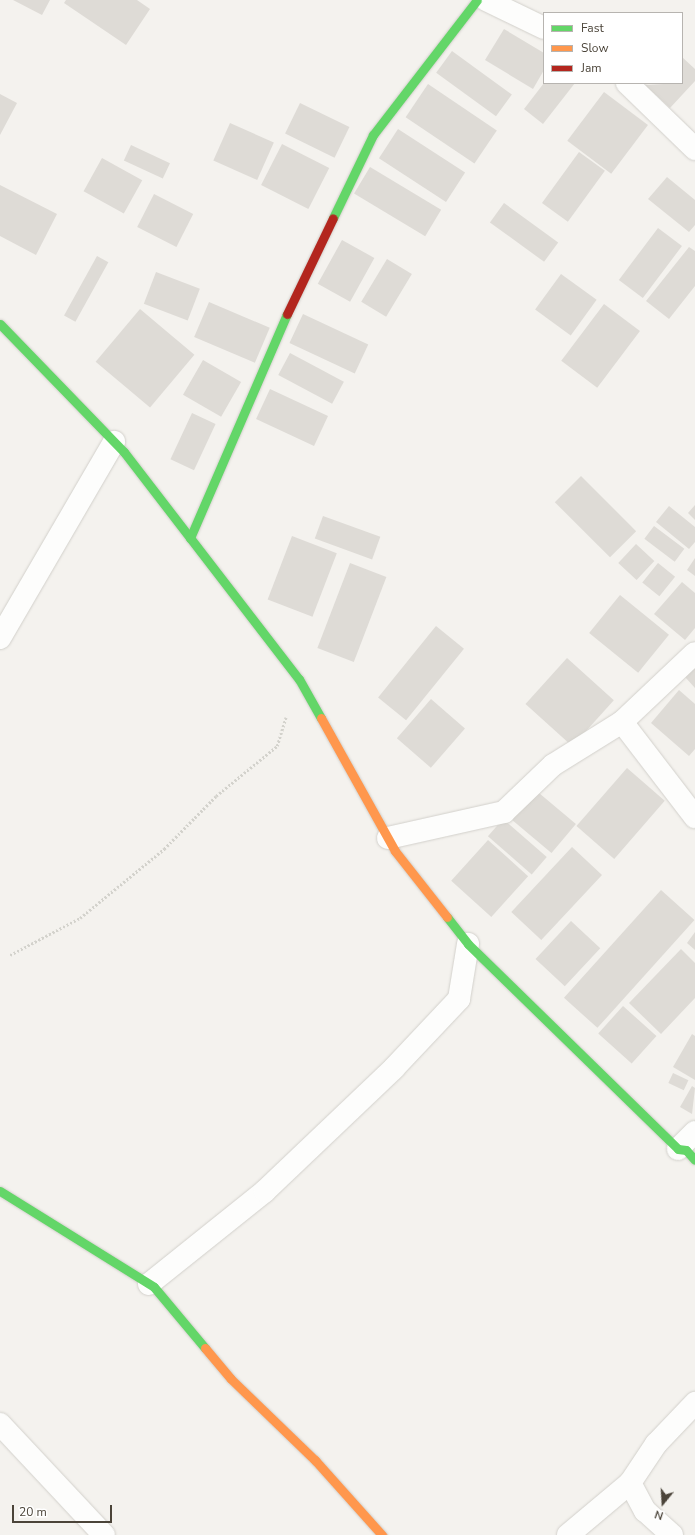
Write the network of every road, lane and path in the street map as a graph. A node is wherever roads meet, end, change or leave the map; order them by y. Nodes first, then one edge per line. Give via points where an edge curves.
1 (477, 0) edge
2 (486, 0) edge
3 (543, 28) edge
4 (628, 84) edge
5 (695, 149) edge
6 (0, 324) edge
7 (114, 442) junction
8 (190, 538) junction
9 (0, 638) edge
10 (695, 653) edge
11 (299, 679) junction
12 (622, 722) junction
13 (695, 817) edge
14 (388, 838) junction
15 (468, 944) junction
16 (10, 955) dead end
17 (695, 1132) edge
18 (687, 1155) edge
19 (0, 1191) edge
20 (150, 1284) junction
21 (695, 1403) edge
22 (0, 1424) edge
23 (630, 1484) junction
24 (104, 1535) edge
25 (382, 1535) edge
26 (568, 1535) edge
27 (672, 1535) edge

1 - 8 street via 373,135 288,311
2 - 3 street
4 - 5 street
6 - 7 street
7 - 8 street
7 - 9 street
8 - 11 street
10 - 12 street
11 - 14 street
11 - 16 path via 276,746 216,796 164,849 80,918
12 - 13 street
12 - 14 street via 553,765 504,812
14 - 15 street
15 - 18 street
15 - 20 street via 459,999 394,1068 265,1191
17 - 18 street
19 - 20 street
20 - 25 street via 231,1379 315,1460
21 - 23 street via 656,1444
22 - 24 street
23 - 26 street
23 - 27 street via 646,1511

